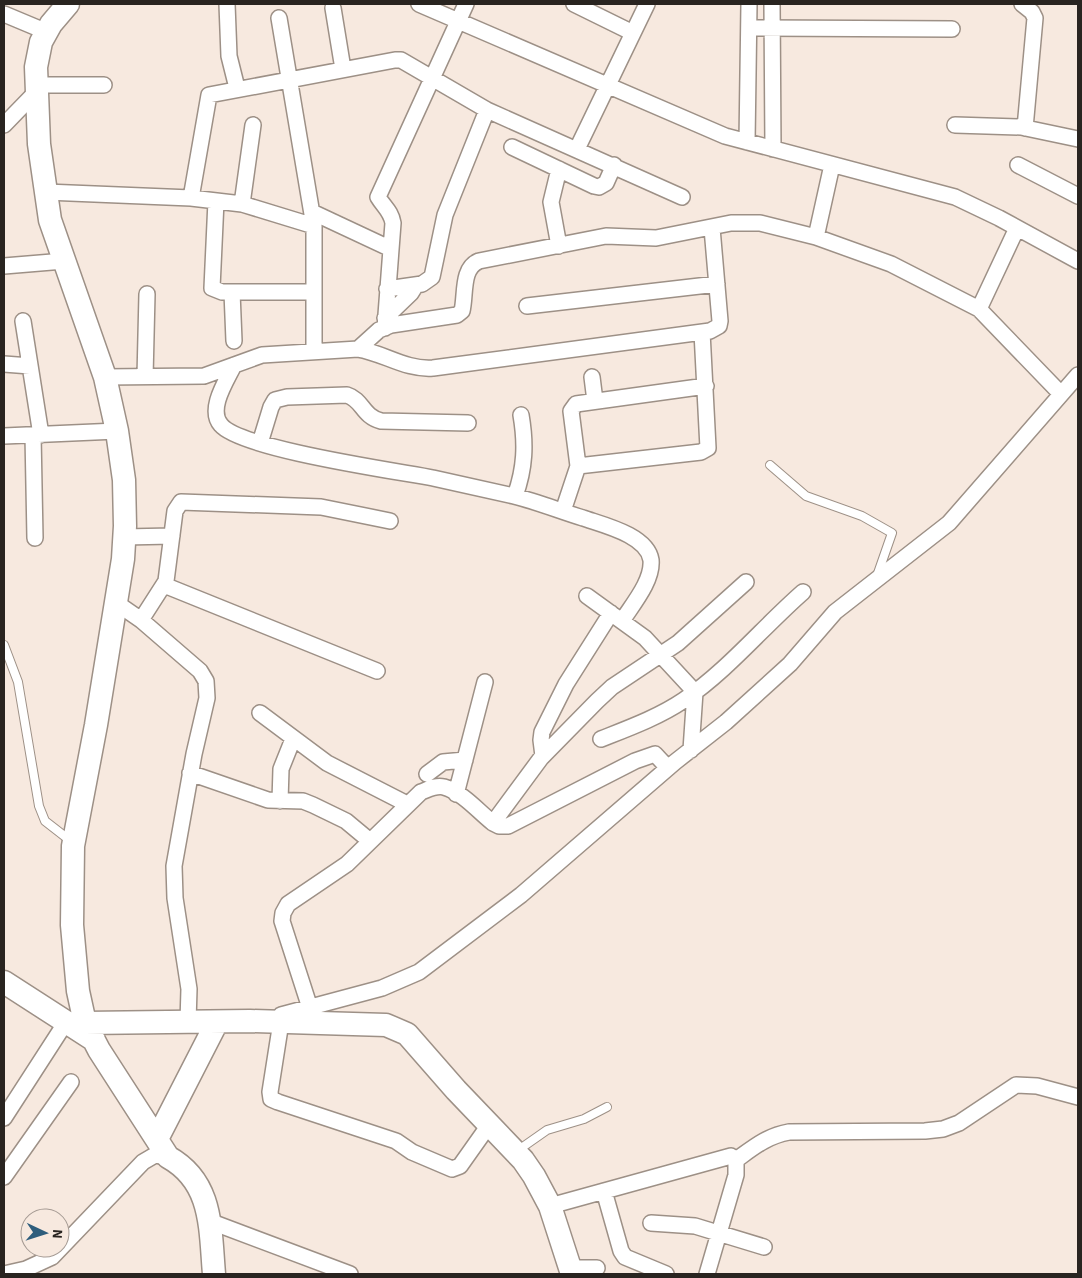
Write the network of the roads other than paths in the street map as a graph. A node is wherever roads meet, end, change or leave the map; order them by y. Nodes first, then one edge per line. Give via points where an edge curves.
1 (68, 4) edge
2 (227, 4) edge
3 (419, 4) edge
4 (466, 4) edge
5 (574, 4) edge
6 (647, 4) edge
7 (749, 4) edge
8 (772, 4) edge
9 (1022, 4) edge
10 (333, 8) dead end
11 (4, 14) edge
12 (278, 18) dead end
13 (458, 21) junction
14 (748, 28) junction
15 (952, 29) dead end
16 (772, 30) junction
17 (47, 32) junction
18 (633, 33) junction
19 (343, 69) junction
20 (288, 79) junction
21 (430, 79) junction
22 (104, 85) dead end
23 (608, 85) junction
24 (36, 88) junction
25 (237, 88) junction
26 (487, 110) junction
27 (4, 125) edge
28 (253, 125) dead end
29 (955, 125) dead end
30 (1025, 128) junction
31 (1078, 139) edge
32 (747, 142) junction
33 (512, 146) dead end
34 (577, 149) junction
35 (772, 149) junction
36 (614, 165) junction
37 (832, 165) junction
38 (1018, 165) dead end
39 (559, 169) junction
40 (46, 192) junction
41 (1078, 196) edge
42 (682, 197) dead end
43 (191, 198) junction
44 (216, 201) junction
45 (242, 204) junction
46 (313, 219) junction
47 (712, 228) junction
48 (1017, 228) junction
49 (816, 237) junction
50 (559, 246) junction
51 (391, 249) junction
52 (64, 261) junction
53 (1078, 261) edge
54 (4, 266) edge
55 (717, 284) junction
56 (416, 285) junction
57 (387, 289) junction
58 (232, 292) junction
59 (313, 292) junction
60 (148, 294) dead end
61 (526, 306) dead end
62 (979, 309) junction
63 (23, 321) dead end
64 (383, 326) junction
65 (702, 332) junction
66 (234, 341) dead end
67 (364, 350) junction
68 (314, 352) junction
69 (4, 364) edge
70 (234, 365) junction
71 (30, 366) junction
72 (1078, 375) edge
73 (105, 376) junction
74 (145, 377) junction
75 (592, 377) dead end
76 (706, 386) junction
77 (1061, 394) junction
78 (595, 401) junction
79 (521, 415) dead end
80 (468, 422) dead end
81 (118, 431) junction
82 (37, 435) junction
83 (4, 436) edge
84 (260, 442) junction
85 (770, 465) dead end
86 (578, 466) junction
87 (515, 496) junction
88 (563, 511) junction
89 (390, 520) dead end
90 (172, 536) junction
91 (124, 537) junction
92 (35, 538) dead end
93 (876, 578) junction
94 (746, 582) dead end
95 (164, 585) junction
96 (803, 592) dead end
97 (587, 596) dead end
98 (115, 602) junction
99 (616, 617) junction
100 (142, 620) junction
101 (4, 645) edge
102 (662, 654) junction
103 (377, 671) dead end
104 (485, 682) dead end
105 (695, 692) junction
106 (260, 713) dead end
107 (293, 739) junction
108 (601, 739) dead end
109 (691, 750) junction
110 (543, 756) junction
111 (465, 760) junction
112 (668, 768) junction
113 (190, 773) junction
114 (427, 774) dead end
115 (456, 794) junction
116 (280, 801) junction
117 (407, 804) junction
118 (492, 823) junction
119 (370, 841) junction
120 (73, 843) junction
121 (4, 982) edge
122 (310, 1008) junction
123 (250, 1021) junction
124 (188, 1022) junction
125 (217, 1022) junction
126 (281, 1022) junction
127 (82, 1028) junction
128 (71, 1082) dead end
129 (1078, 1097) edge
130 (607, 1107) dead end
131 (4, 1118) edge
132 (489, 1125) junction
133 (162, 1148) junction
134 (516, 1152) junction
135 (736, 1160) junction
136 (4, 1177) edge
137 (604, 1191) junction
138 (550, 1206) junction
139 (209, 1221) junction
140 (652, 1223) dead end
141 (720, 1233) junction
142 (764, 1247) dead end
143 (597, 1268) dead end
144 (571, 1271) edge
145 (4, 1274) edge
146 (214, 1274) edge
147 (350, 1274) edge
148 (666, 1274) edge
149 (707, 1274) edge

1 - 17 street
2 - 25 street via 229,56
3 - 13 street
4 - 13 street
5 - 18 street
6 - 18 street
7 - 14 street
8 - 16 street
9 - 30 street via 1036,18
10 - 19 street
11 - 17 street
12 - 20 street
13 - 21 street
13 - 23 street
14 - 16 street
14 - 32 street
15 - 16 street
16 - 35 street
17 - 24 street via 41,42 36,67
18 - 23 street
19 - 20 street
19 - 21 street via 401,60
20 - 25 street
20 - 46 street
21 - 26 street
21 - 51 street via 378,197 391,212
22 - 24 street
23 - 32 street via 725,136
23 - 34 street
24 - 27 street
24 - 40 street
25 - 43 street via 209,95
26 - 34 street
26 - 56 street via 445,215 432,277
28 - 45 street
29 - 30 street
30 - 31 street
32 - 35 street
33 - 39 street
34 - 36 street
35 - 37 street
36 - 39 street via 606,182 599,187
36 - 42 street
37 - 48 street via 955,197
37 - 49 street
38 - 41 street
39 - 50 street via 551,202
40 - 43 street
40 - 52 street via 50,220
43 - 44 street
44 - 45 street
44 - 58 street via 212,288
45 - 46 street
46 - 51 street
46 - 59 street
47 - 49 street via 746,222
47 - 50 street via 656,238 606,236
47 - 55 street
48 - 53 street
48 - 62 street
49 - 62 street via 908,271
50 - 64 street via 472,264 468,270 462,312 457,315
51 - 57 street
52 - 54 street
52 - 73 street
55 - 61 street
55 - 65 street via 719,326 716,330
56 - 57 street
56 - 64 street
57 - 64 street
58 - 59 street
58 - 66 street
59 - 68 street
60 - 74 street
62 - 77 street
63 - 71 street
64 - 67 street
65 - 67 street via 417,369
65 - 76 street
67 - 68 street
68 - 70 street via 262,355
69 - 71 street
70 - 74 street via 204,376
70 - 84 street via 218,401 220,425 230,432
71 - 82 street
72 - 77 street
73 - 74 street
73 - 81 street
75 - 78 street
76 - 78 street
76 - 86 street via 709,444 706,450
77 - 93 street via 949,523
78 - 86 street via 576,404 571,411
79 - 87 street via 525,456
80 - 84 street via 381,421 372,419 354,397 347,395 287,397 275,400
81 - 82 street
81 - 91 street via 124,480
82 - 83 street
82 - 92 street
84 - 87 street via 292,452
85 - 93 lane via 806,496 862,516 892,533
86 - 88 street
87 - 88 street
88 - 99 street via 610,526 633,537 646,549 651,560 650,571 642,590
89 - 90 street via 321,507 189,501 177,506
90 - 91 street
90 - 95 street
91 - 98 street
93 - 109 street via 835,612 790,664
94 - 102 street
95 - 100 street
95 - 103 street
96 - 105 street
97 - 99 street
98 - 100 street
98 - 120 street
99 - 102 street
99 - 110 street via 570,676 541,740
100 - 113 street via 200,671 206,681 207,698
101 - 120 lane via 18,682 39,806 45,821
102 - 105 street
102 - 110 street via 612,686
104 - 111 street
105 - 108 street via 653,718
105 - 109 street
106 - 107 street
107 - 116 street via 281,769
107 - 117 street via 346,775
109 - 112 street
110 - 118 street
111 - 114 street via 443,762
111 - 115 street
112 - 118 street via 655,754 635,761 508,826
112 - 122 street via 521,895 419,972 382,988
113 - 116 street via 249,795
113 - 124 street via 174,866 174,898 189,989
115 - 117 street via 433,787
115 - 118 street
116 - 119 street via 313,805 346,820
117 - 119 street
119 - 122 street via 347,864 288,904 283,912 282,921
120 - 127 street via 72,925
121 - 127 street
122 - 123 street
123 - 125 street
123 - 126 street
124 - 125 street
124 - 127 street
125 - 133 street
126 - 132 street via 398,1028
126 - 132 street via 270,1092 271,1098 278,1102 396,1141 412,1152 452,1169 460,1166
127 - 131 street
127 - 133 street
128 - 136 street
129 - 135 street via 1038,1086 1016,1085 959,1123 943,1129 789,1132 773,1135
130 - 134 lane via 584,1119 547,1130
132 - 134 street
133 - 139 street via 182,1165 202,1192
133 - 145 street via 143,1162 52,1256
134 - 138 street
135 - 137 street via 731,1156 723,1157
135 - 141 street via 736,1175
137 - 138 street
137 - 148 street via 624,1257
138 - 144 street
139 - 146 street
139 - 147 street
140 - 141 street via 695,1226
141 - 142 street
141 - 149 street
143 - 144 street

